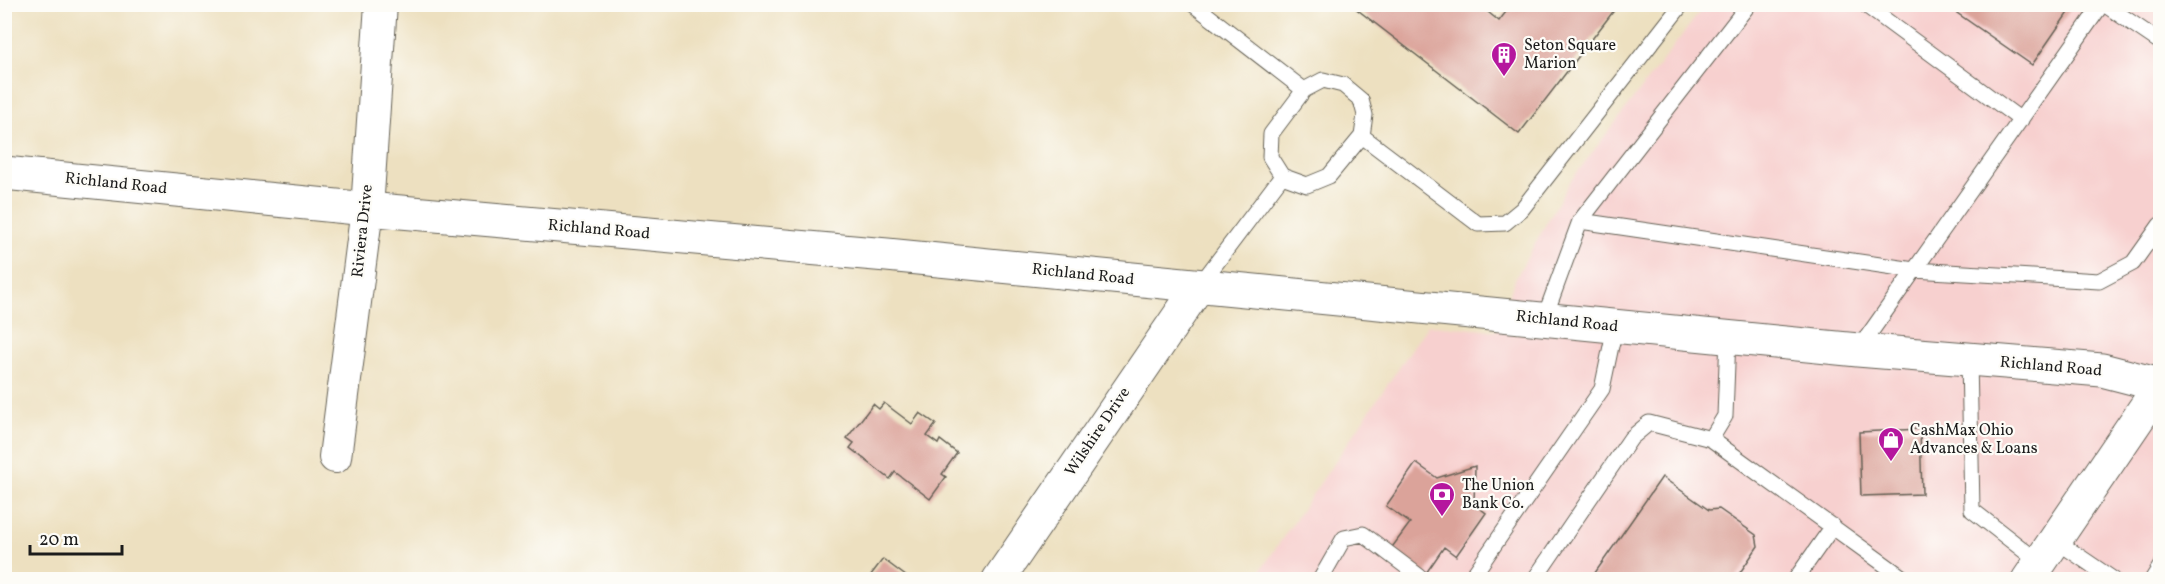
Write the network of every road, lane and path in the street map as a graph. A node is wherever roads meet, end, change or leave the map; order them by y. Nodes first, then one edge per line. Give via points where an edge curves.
1 (381, 4) edge
2 (1193, 4) edge
3 (1682, 4) edge
4 (1749, 4) edge
5 (1864, 4) edge
6 (2103, 4) edge
7 (2160, 42) edge
8 (1304, 90) junction
9 (2021, 120) junction
10 (1362, 135) junction
11 (4, 173) edge
12 (1282, 176) junction
13 (367, 209) junction
14 (1580, 221) junction
15 (2160, 225) edge
16 (1914, 270) junction
17 (1199, 286) junction
18 (1545, 319) junction
19 (1615, 327) junction
20 (1728, 337) junction
21 (1858, 350) junction
22 (1970, 359) junction
23 (2160, 386) edge
24 (1711, 439) junction
25 (335, 457) dead end
26 (1833, 526) junction
27 (2041, 561) edge
28 (2160, 567) edge
29 (999, 579) edge
30 (1320, 579) edge
31 (1424, 579) edge
32 (1470, 579) edge
33 (1534, 579) edge
34 (1795, 579) edge
35 (1906, 579) edge
36 (2114, 579) edge
37 (2152, 579) edge

1 - 13 street, Riviera Drive
2 - 8 lane
3 - 10 lane via 1522,210 1505,223 1478,224
4 - 14 lane
5 - 9 lane
6 - 7 lane
6 - 9 lane
8 - 10 lane via 1323,80 1343,85 1361,100 1365,116
8 - 12 lane via 1271,134 1270,157
9 - 16 lane
10 - 12 lane via 1329,176 1307,185
11 - 13 main road, Richland Road
12 - 17 lane
13 - 17 main road, Richland Road
13 - 25 street, Riviera Drive
14 - 16 lane
14 - 18 lane
15 - 16 lane via 2133,263 2099,281
16 - 21 lane
17 - 18 main road, Richland Road
17 - 29 street, Wilshire Drive
18 - 19 main road, Richland Road
19 - 20 main road, Richland Road
19 - 32 lane via 1602,389
20 - 21 main road, Richland Road
20 - 24 lane via 1725,416
21 - 22 main road, Richland Road
22 - 23 main road, Richland Road via 2102,370
22 - 27 lane via 1972,510
23 - 27 main road
24 - 26 lane
24 - 33 lane via 1649,423 1631,438
26 - 34 lane
26 - 35 lane
27 - 36 lane
28 - 37 lane
30 - 31 lane via 1344,538 1363,534

